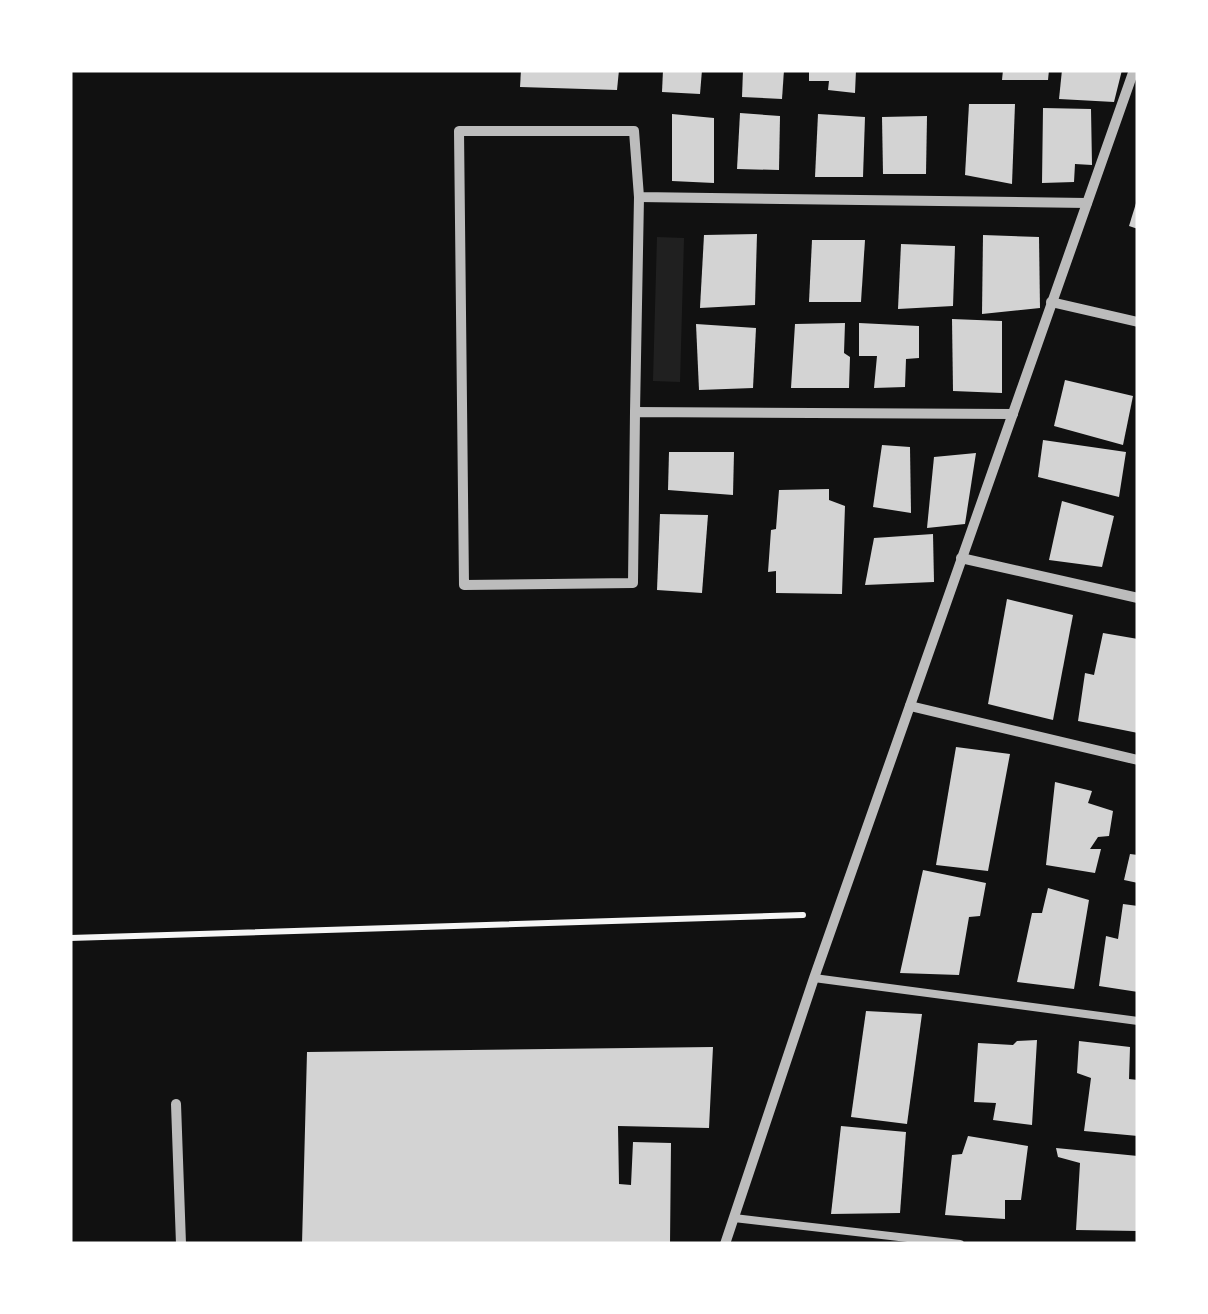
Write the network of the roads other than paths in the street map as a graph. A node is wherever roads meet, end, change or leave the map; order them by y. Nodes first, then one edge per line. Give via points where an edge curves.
1 (1134, 70) edge
2 (639, 198) junction
3 (1087, 204) junction
4 (1051, 302) junction
5 (1138, 322) edge
6 (634, 412) junction
7 (1013, 414) junction
8 (961, 558) junction
9 (1138, 598) edge
10 (910, 706) junction
11 (1138, 760) edge
12 (814, 978) junction
13 (1138, 1021) edge
14 (176, 1104) dead end
15 (734, 1218) junction
16 (181, 1244) edge
17 (725, 1244) edge
18 (960, 1244) edge

1 - 3 street
2 - 3 street
2 - 6 street
2 - 6 street via 634,130 459,131 464,585 633,583
3 - 4 street
4 - 5 street
4 - 7 street
6 - 7 street
7 - 8 street
8 - 9 street
8 - 10 street
10 - 11 street
10 - 12 street
12 - 13 lane
12 - 15 street
14 - 16 street
15 - 17 street
15 - 18 lane

